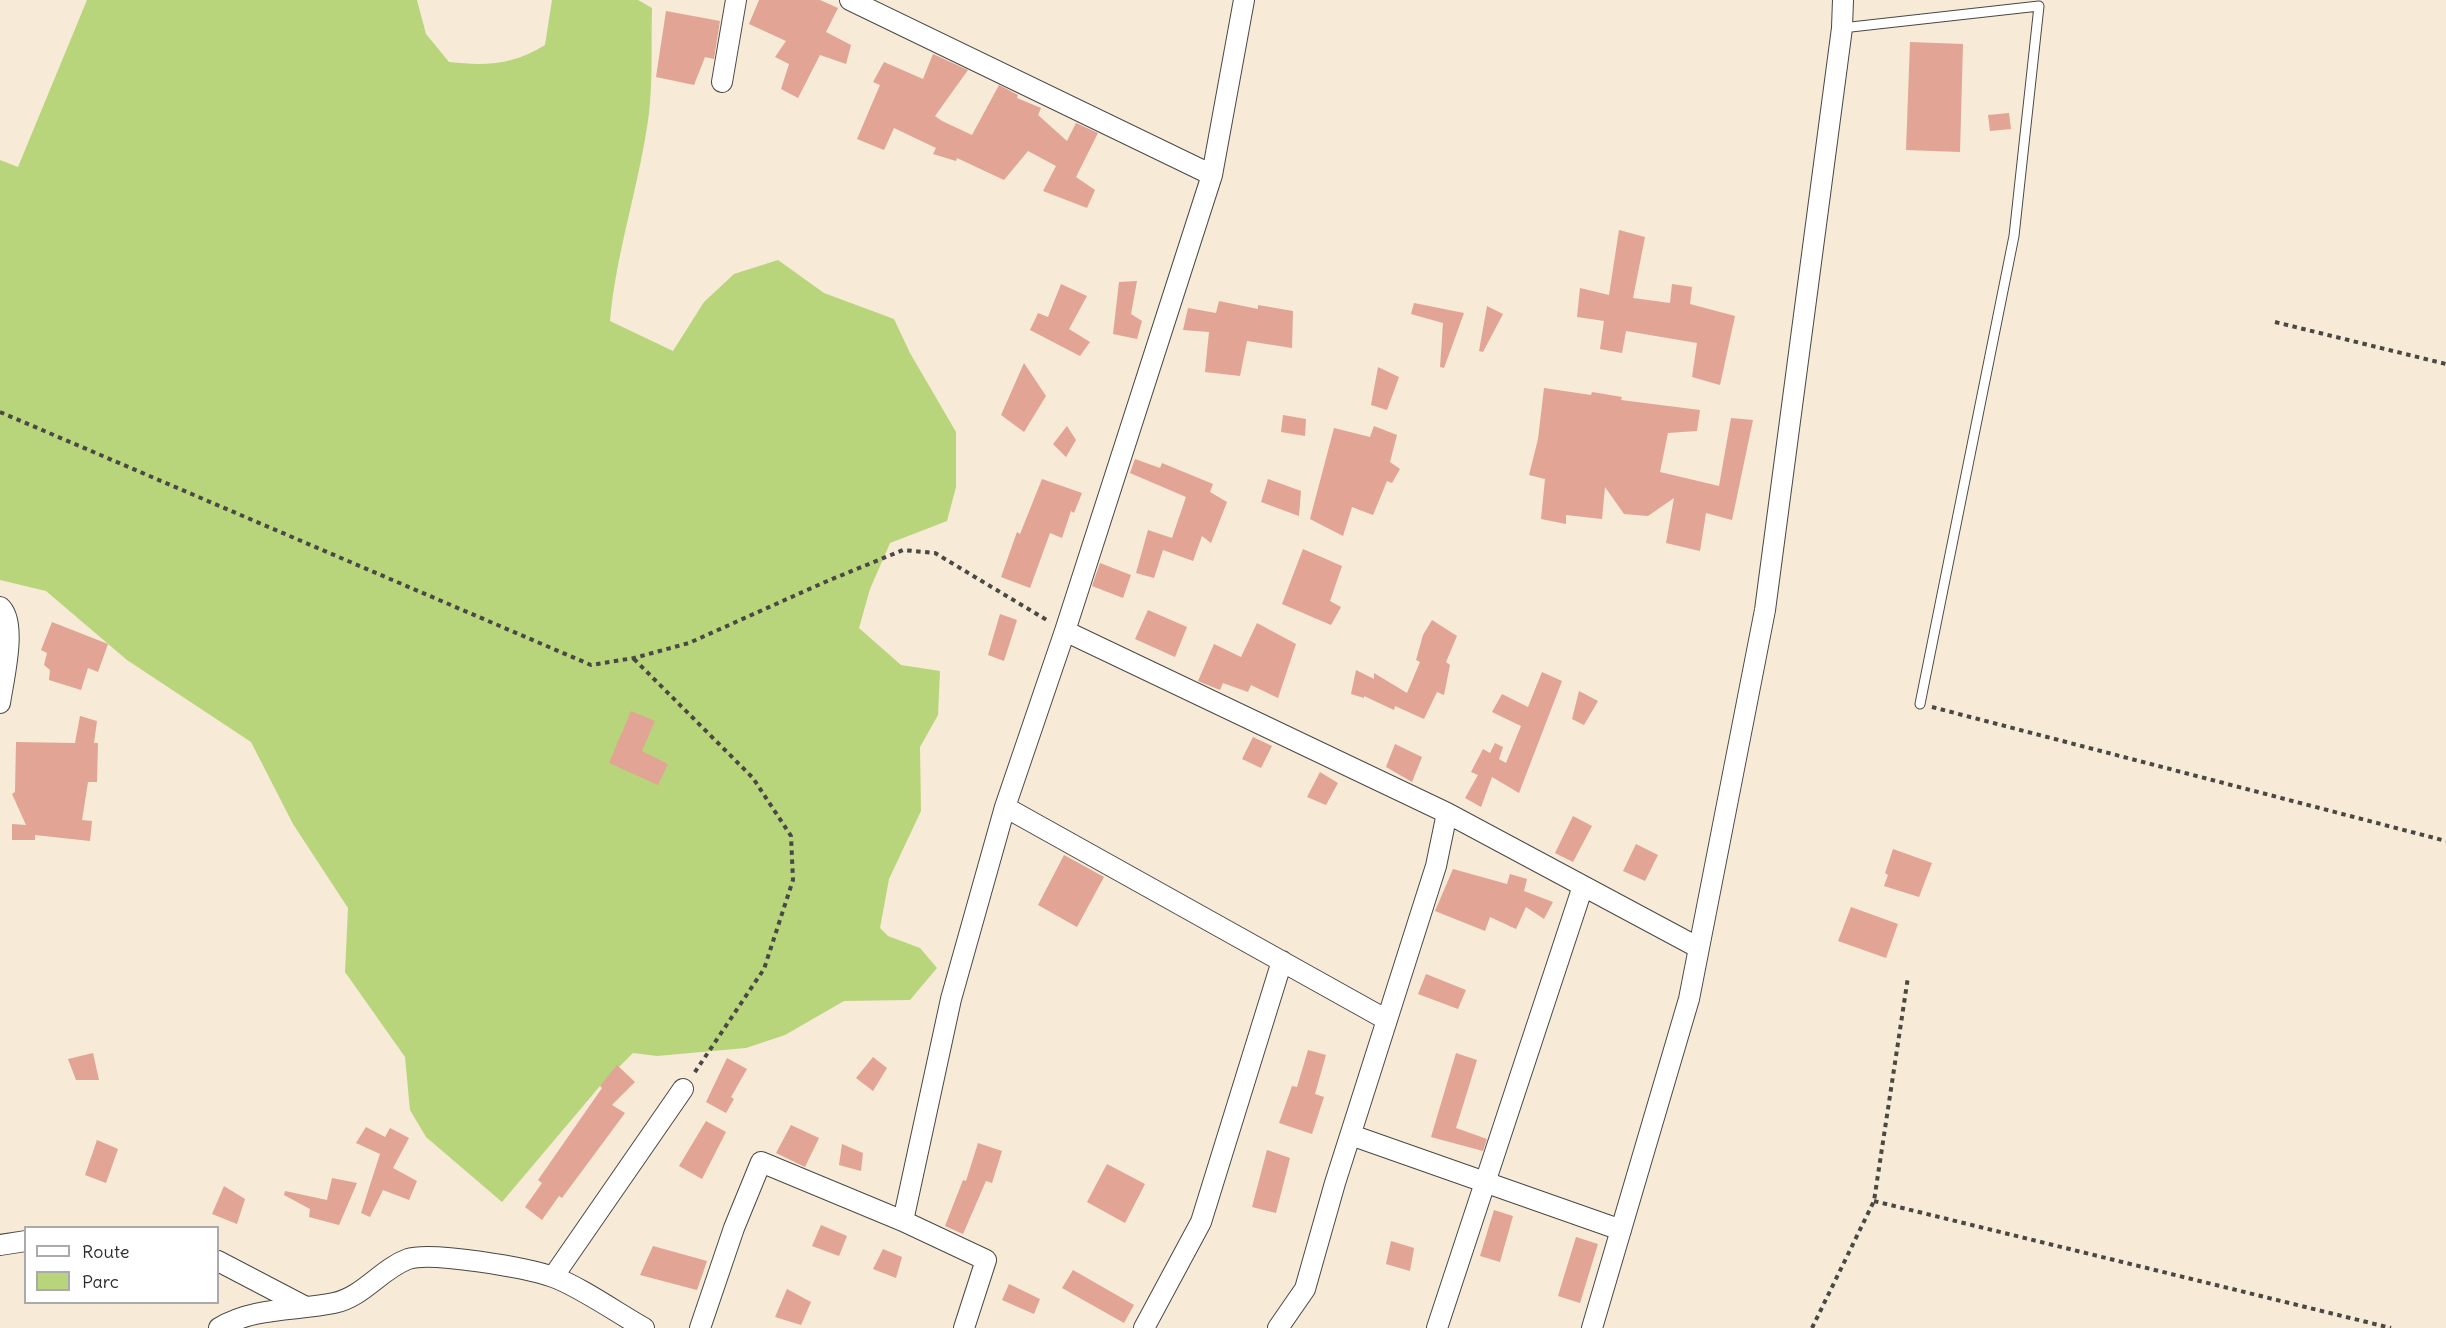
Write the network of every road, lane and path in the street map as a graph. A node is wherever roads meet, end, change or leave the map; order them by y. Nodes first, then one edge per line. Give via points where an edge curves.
1 (736, 0) edge
2 (850, 0) edge
3 (1244, 0) edge
4 (1843, 0) edge
5 (1842, 28) junction
6 (722, 82) dead end
7 (1212, 174) junction
8 (2275, 322) dead end
9 (2446, 364) edge
10 (0, 412) edge
11 (0, 607) edge
12 (1065, 631) junction
13 (634, 658) junction
14 (0, 703) edge
15 (1920, 704) joint
16 (1005, 807) junction
17 (1447, 813) junction
18 (2446, 841) edge
19 (1583, 886) junction
20 (1699, 948) junction
21 (1282, 961) junction
22 (1908, 977) dead end
23 (1387, 1020) junction
24 (683, 1089) joint
25 (1351, 1135) junction
26 (1485, 1182) junction
27 (1874, 1201) junction
28 (903, 1221) junction
29 (1621, 1230) junction
30 (24, 1241) edge
31 (0, 1245) edge
32 (219, 1262) edge
33 (553, 1277) junction
34 (306, 1307) junction
35 (219, 1328) edge
36 (644, 1328) edge
37 (700, 1328) edge
38 (964, 1328) edge
39 (1144, 1328) edge
40 (1278, 1328) edge
41 (1437, 1328) edge
42 (1592, 1328) edge
43 (1812, 1328) edge
44 (2391, 1328) edge

1 - 6 street
2 - 7 street
3 - 7 street
4 - 5 street
5 - 15 lane via 2039,6 2014,236
5 - 20 street via 1765,610
7 - 12 street
8 - 9 path
10 - 13 path via 591,665
11 - 14 street via 10,627
12 - 13 path via 935,554 903,550 690,644
12 - 16 street
12 - 17 street
13 - 24 path via 753,778 791,836 793,880 764,969
15 - 18 path
16 - 21 street
16 - 28 street via 951,999
17 - 19 street
17 - 23 street via 1436,866
19 - 20 street
19 - 26 street
20 - 29 street via 1689,999
21 - 23 street
21 - 39 street via 1201,1222
22 - 27 path
23 - 25 street
24 - 33 street
25 - 26 street
25 - 40 street via 1305,1289
26 - 29 street
26 - 41 street
27 - 43 path
27 - 44 path
28 - 37 street via 761,1162
28 - 38 street via 986,1260
29 - 42 street
30 - 31 street
32 - 34 street
33 - 34 street via 469,1260 421,1257 395,1266 359,1293
33 - 36 street
34 - 35 street via 256,1313

